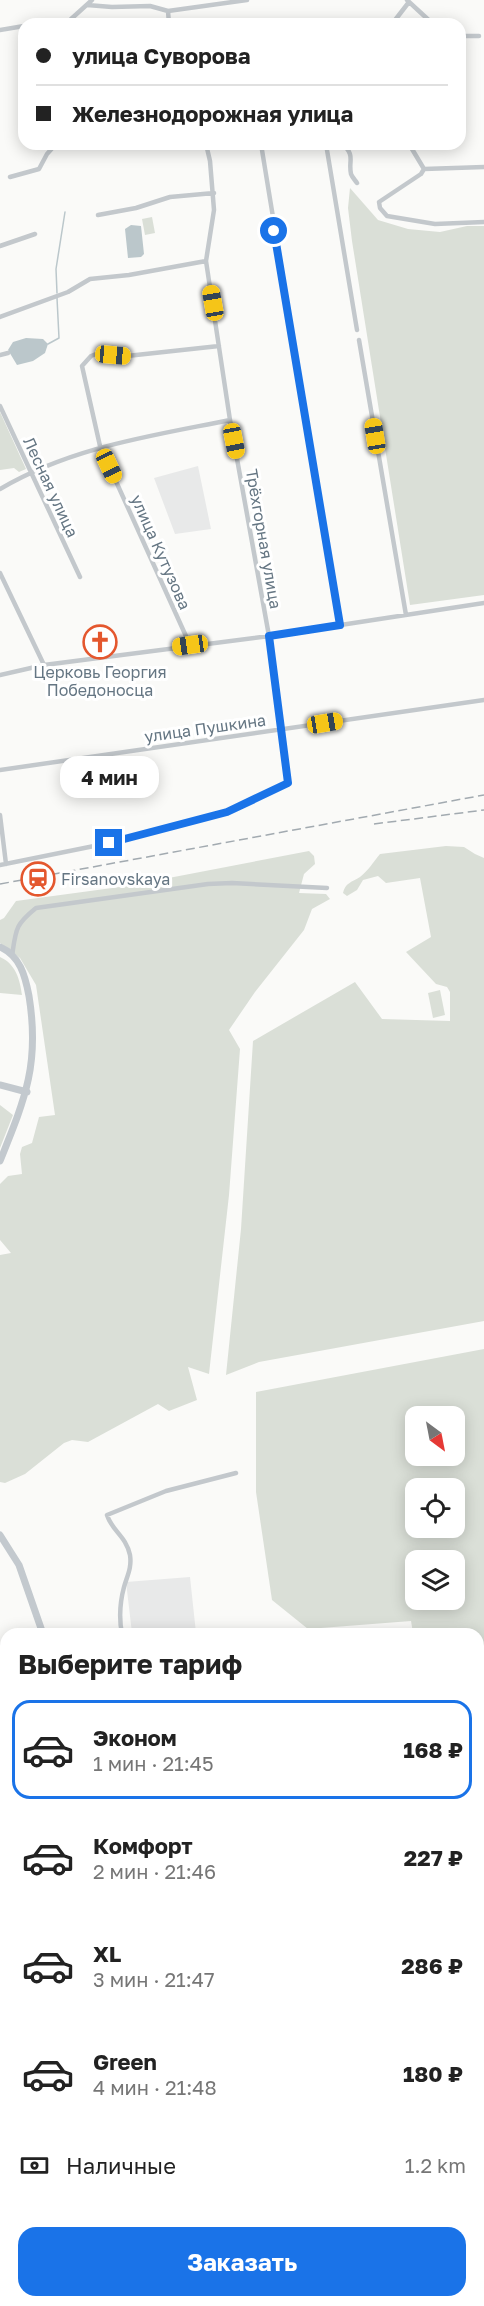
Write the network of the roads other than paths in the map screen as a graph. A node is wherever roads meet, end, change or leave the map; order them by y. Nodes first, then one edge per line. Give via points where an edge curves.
1 (92, 0) edge
2 (247, 0) edge
3 (408, 1) edge
4 (87, 5) junction
5 (168, 11) junction
6 (73, 17) edge
7 (169, 18) edge
8 (396, 18) edge
9 (426, 18) edge
10 (18, 27) edge
11 (0, 30) edge
12 (466, 36) edge
13 (479, 36) dead end
14 (51, 150) edge
15 (207, 150) edge
16 (262, 150) edge
17 (327, 150) edge
18 (348, 150) edge
19 (413, 150) edge
20 (484, 167) edge
21 (424, 169) junction
22 (10, 177) dead end
23 (357, 183) dead end
24 (214, 193) junction
25 (98, 215) dead end
26 (484, 222) edge
27 (35, 234) dead end
28 (0, 246) edge
29 (206, 261) junction
30 (0, 317) edge
31 (357, 330) dead end
32 (359, 340) dead end
33 (219, 346) junction
34 (8, 353) dead end
35 (0, 355) edge
36 (0, 406) edge
37 (231, 420) junction
38 (100, 446) junction
39 (30, 471) junction
40 (0, 489) edge
41 (0, 573) edge
42 (80, 577) dead end
43 (484, 603) edge
44 (406, 615) junction
45 (340, 625) junction
46 (269, 636) junction
47 (190, 645) junction
48 (44, 665) junction
49 (0, 675) edge
50 (484, 699) edge
51 (282, 730) junction
52 (0, 770) edge
53 (0, 814) edge
54 (3, 865) edge
55 (327, 888) dead end
56 (0, 947) edge
57 (12, 956) junction
58 (0, 1085) edge
59 (27, 1092) junction
60 (0, 1161) edge
61 (236, 1473) dead end
62 (0, 1535) edge
63 (41, 1628) edge
64 (122, 1628) edge

1 - 4 street
2 - 5 street
3 - 8 street
3 - 9 street
4 - 5 street via 150,6
4 - 6 street
5 - 7 street
10 - 11 street
12 - 13 street
14 - 22 street via 39,169
15 - 24 street, Трёхгорная улица
16 - 45 street
17 - 31 street
18 - 23 street via 351,174
19 - 21 street
20 - 21 street
21 - 26 street via 379,202 387,216 435,224
24 - 25 street via 170,197
24 - 29 street, Трёхгорная улица
27 - 28 street
29 - 30 street via 90,279
29 - 33 street, Трёхгорная улица
32 - 44 street
33 - 37 street, Трёхгорная улица
33 - 38 street, улица Кутузова via 127,356 104,351 91,356 82,366
34 - 35 street
36 - 39 street, Лесная улица
37 - 38 street
37 - 46 street, Трёхгорная улица
38 - 39 street
38 - 47 street, улица Кутузова
39 - 40 street
39 - 42 street, Лесная улица
41 - 48 street
43 - 44 street
44 - 45 street
45 - 46 street
46 - 47 street
46 - 51 street, Трёхгорная улица
47 - 48 street
48 - 49 street
50 - 51 street, улица Пушкина
51 - 52 street, улица Пушкина
51 - 54 street, Трёхгорная улица via 288,783 227,812
53 - 54 street
55 - 57 street via 208,884 36,908 20,921
56 - 57 street
57 - 59 street via 24,972 33,1019 33,1059
58 - 59 street
59 - 60 street
61 - 64 street via 166,1491 107,1515 124,1539 130,1556
62 - 63 street via 19,1565

